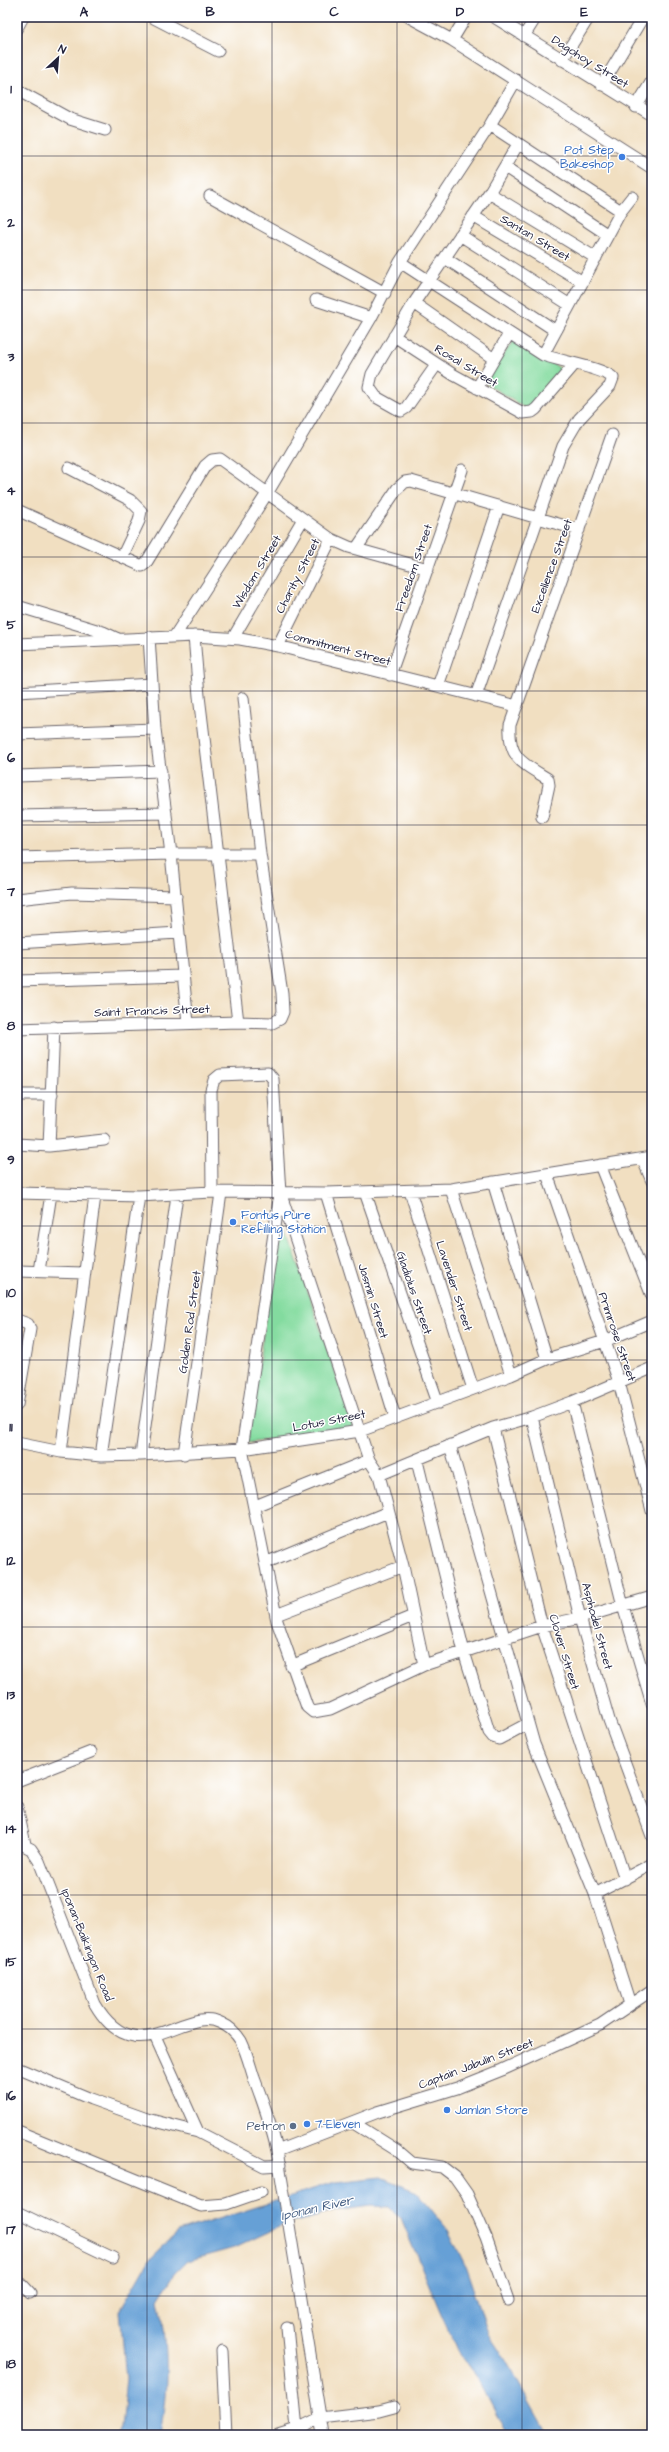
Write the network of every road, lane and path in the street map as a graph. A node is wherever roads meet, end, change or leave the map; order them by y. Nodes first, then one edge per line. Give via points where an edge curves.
1 (23, 17) edge
2 (152, 17) edge
3 (410, 17) edge
4 (466, 17) edge
5 (494, 17) edge
6 (536, 17) edge
7 (589, 17) edge
8 (643, 17) edge
9 (17, 28) edge
10 (524, 36) junction
11 (452, 40) junction
12 (218, 51) dead end
13 (562, 60) junction
14 (516, 80) junction
15 (652, 81) edge
16 (602, 85) junction
17 (17, 90) edge
18 (636, 107) junction
19 (652, 115) edge
20 (490, 125) junction
21 (105, 130) dead end
22 (518, 144) junction
23 (505, 167) junction
24 (652, 168) edge
25 (489, 193) junction
26 (210, 196) dead end
27 (632, 197) dead end
28 (621, 211) junction
29 (473, 216) junction
30 (460, 235) junction
31 (608, 236) junction
32 (445, 258) junction
33 (596, 258) junction
34 (400, 262) junction
35 (430, 282) junction
36 (583, 282) junction
37 (385, 293) junction
38 (316, 300) dead end
39 (414, 304) junction
40 (570, 305) junction
41 (371, 318) junction
42 (556, 331) junction
43 (509, 334) junction
44 (394, 336) junction
45 (543, 355) junction
46 (494, 359) junction
47 (437, 364) junction
48 (574, 365) junction
49 (477, 388) junction
50 (612, 435) dead end
51 (69, 468) dead end
52 (462, 470) dead end
53 (268, 492) junction
54 (454, 492) junction
55 (499, 506) junction
56 (17, 510) edge
57 (538, 517) junction
58 (304, 519) junction
59 (579, 530) junction
60 (331, 539) junction
61 (356, 549) junction
62 (122, 557) junction
63 (428, 569) junction
64 (17, 606) edge
65 (174, 636) junction
66 (194, 636) junction
67 (149, 637) junction
68 (233, 638) junction
69 (122, 641) junction
70 (17, 644) edge
71 (278, 646) junction
72 (390, 675) junction
73 (151, 684) junction
74 (438, 686) junction
75 (17, 692) edge
76 (476, 696) junction
77 (243, 698) dead end
78 (517, 706) junction
79 (155, 729) junction
80 (17, 734) edge
81 (161, 771) junction
82 (17, 776) edge
83 (166, 812) junction
84 (17, 816) edge
85 (542, 817) dead end
86 (171, 854) junction
87 (218, 854) junction
88 (260, 854) junction
89 (17, 858) edge
90 (176, 896) junction
91 (17, 899) edge
92 (178, 933) junction
93 (17, 943) edge
94 (183, 976) junction
95 (17, 981) edge
96 (238, 1022) junction
97 (188, 1023) junction
98 (54, 1028) junction
99 (17, 1029) edge
100 (17, 1095) edge
101 (52, 1095) junction
102 (104, 1140) dead end
103 (17, 1144) edge
104 (50, 1146) junction
105 (648, 1158) edge
106 (600, 1165) junction
107 (547, 1174) junction
108 (652, 1181) edge
109 (493, 1182) junction
110 (451, 1189) junction
111 (410, 1191) junction
112 (17, 1192) edge
113 (365, 1192) junction
114 (217, 1193) junction
115 (280, 1193) junction
116 (326, 1193) junction
117 (51, 1194) junction
118 (177, 1195) junction
119 (95, 1196) junction
120 (139, 1196) junction
121 (17, 1271) edge
122 (39, 1271) junction
123 (84, 1273) junction
124 (652, 1296) edge
125 (17, 1320) edge
126 (652, 1321) edge
127 (605, 1341) junction
128 (21, 1359) edge
129 (547, 1359) junction
130 (652, 1368) edge
131 (511, 1376) junction
132 (619, 1382) junction
133 (473, 1389) junction
134 (572, 1402) junction
135 (438, 1403) junction
136 (17, 1404) edge
137 (532, 1417) junction
138 (395, 1418) junction
139 (493, 1428) junction
140 (360, 1430) junction
141 (17, 1443) edge
142 (450, 1445) junction
143 (242, 1449) junction
144 (61, 1452) junction
145 (184, 1454) junction
146 (101, 1456) junction
147 (141, 1456) junction
148 (368, 1460) junction
149 (417, 1461) junction
150 (379, 1475) junction
151 (255, 1506) junction
152 (652, 1511) edge
153 (388, 1512) junction
154 (265, 1563) junction
155 (403, 1566) junction
156 (652, 1597) edge
157 (623, 1606) junction
158 (276, 1615) junction
159 (413, 1616) junction
160 (580, 1618) junction
161 (542, 1626) junction
162 (502, 1638) junction
163 (464, 1652) junction
164 (424, 1665) junction
165 (291, 1666) junction
166 (652, 1704) edge
167 (527, 1724) junction
168 (91, 1752) dead end
169 (17, 1781) edge
170 (17, 1807) edge
171 (652, 1836) edge
172 (21, 1843) edge
173 (652, 1864) edge
174 (625, 1879) junction
175 (595, 1894) junction
176 (652, 1990) edge
177 (630, 2004) junction
178 (155, 2036) junction
179 (17, 2068) edge
180 (352, 2122) junction
181 (17, 2132) edge
182 (198, 2132) junction
183 (277, 2151) junction
184 (280, 2165) junction
185 (261, 2192) dead end
186 (17, 2212) edge
187 (113, 2258) dead end
188 (17, 2278) edge
189 (30, 2293) dead end
190 (508, 2300) dead end
191 (287, 2327) dead end
192 (222, 2351) dead end
193 (394, 2407) dead end
194 (320, 2418) junction
195 (297, 2429) junction
196 (226, 2435) edge
197 (278, 2435) edge
198 (323, 2435) edge

1 - 9 street
2 - 12 street
3 - 11 street
4 - 11 street
5 - 10 street, Dagohoy Street
6 - 10 street
7 - 13 street
8 - 16 street
10 - 13 street, Dagohoy Street
11 - 14 street
13 - 16 street, Dagohoy Street
14 - 20 street
14 - 24 street
15 - 18 street
16 - 18 street, Dagohoy Street
17 - 21 street via 70,119
18 - 19 street, Dagohoy Street
20 - 22 street
20 - 34 street
22 - 23 street
22 - 28 street
23 - 25 street
23 - 31 street
25 - 29 street
25 - 33 street
26 - 37 street
27 - 28 street
28 - 31 street
29 - 30 street
29 - 36 street, Santan Street
30 - 32 street
30 - 40 street
31 - 33 street
32 - 35 street
32 - 42 street
33 - 36 street
34 - 35 street
34 - 37 street
35 - 39 street
35 - 43 street
36 - 40 street
37 - 41 street
38 - 41 street
39 - 44 street
39 - 46 street
40 - 42 street
41 - 53 street
42 - 45 street
43 - 45 street
43 - 46 street
44 - 47 street, Rosal Street
44 - 47 street via 372,374 369,387 376,397 394,409 401,411 406,408
45 - 48 street
46 - 49 street
47 - 49 street, Rosal Street
48 - 49 street, Rosal Street via 536,409 528,413 518,411
48 - 57 street via 606,372 613,378 613,382 578,419 568,435
50 - 59 street, Excellence Street
51 - 62 street via 130,500 141,511
52 - 54 street, Freedom Street
53 - 58 street
53 - 62 street via 226,461 212,460 205,466 146,563 138,566
53 - 65 street
54 - 55 street
54 - 61 street via 418,482 405,482 397,489
54 - 63 street, Freedom Street
55 - 57 street
55 - 74 street
56 - 62 street
57 - 59 street
57 - 76 street
58 - 60 street
58 - 68 street, Wisdom Street
59 - 78 street, Excellence Street
60 - 61 street
60 - 71 street, Charity Street
61 - 63 street
63 - 72 street, Freedom Street
64 - 69 street via 103,632
65 - 66 street, Commitment Street
65 - 67 street, Commitment Street
66 - 68 street, Commitment Street
66 - 87 street
67 - 69 street, Commitment Street
67 - 73 street
68 - 71 street, Commitment Street
69 - 70 street, Commitment Street
71 - 72 street, Commitment Street
72 - 74 street, Commitment Street
73 - 75 street
73 - 79 street
74 - 76 street, Commitment Street
76 - 78 street, Commitment Street
77 - 88 street
78 - 85 street, Excellence Street via 510,725 509,742 526,767 548,779 550,785
79 - 80 street
79 - 81 street
81 - 82 street
81 - 83 street
83 - 84 street
83 - 86 street
86 - 87 street
86 - 89 street
86 - 90 street
87 - 88 street
87 - 96 street
88 - 96 street, Saint Francis Street via 283,1012 280,1020 272,1023
90 - 91 street via 72,893
90 - 92 street
92 - 93 street
92 - 94 street
94 - 95 street
94 - 97 street
96 - 97 street, Saint Francis Street
97 - 98 street, Saint Francis Street
98 - 99 street, Saint Francis Street
98 - 101 street
100 - 101 street
101 - 104 street
102 - 104 street
103 - 104 street
105 - 106 street
105 - 108 street
106 - 107 street
106 - 124 street
107 - 109 street
107 - 127 street, Primrose Street
109 - 110 street
109 - 129 street
110 - 111 street
110 - 131 street
111 - 113 street
111 - 133 street, Lavender Street
112 - 117 street
113 - 116 street
113 - 135 street, Gladiolus Street
114 - 115 street
114 - 115 street, Golden Rod Street via 211,1090 214,1080 220,1075 265,1072 273,1079
114 - 118 street
114 - 145 street, Golden Rod Street
115 - 116 street
115 - 140 street
115 - 143 street
116 - 138 street, Jasmin Street
117 - 119 street
117 - 122 street
118 - 120 street
118 - 147 street
119 - 120 street
119 - 123 street
120 - 146 street
121 - 122 street
122 - 123 street
123 - 144 street
125 - 128 street via 28,1324 30,1329
126 - 127 street, Lotus Street
127 - 129 street, Lotus Street
127 - 132 street, Primrose Street
128 - 136 street
129 - 131 street, Lotus Street
130 - 132 street
131 - 133 street, Lotus Street
132 - 134 street
132 - 152 street, Primrose Street
133 - 135 street, Lotus Street
134 - 137 street
134 - 157 street
135 - 138 street, Lotus Street
137 - 139 street
137 - 160 street, Asphodel Street
138 - 140 street, Lotus Street
139 - 142 street
139 - 161 street, Clover Street
140 - 143 street, Lotus Street
140 - 148 street
141 - 144 street, Lotus Street
142 - 149 street
142 - 162 street
143 - 145 street, Lotus Street
143 - 151 street
144 - 146 street, Lotus Street
145 - 147 street, Lotus Street
146 - 147 street, Lotus Street
148 - 150 street
148 - 151 street
149 - 150 street
149 - 163 street
150 - 153 street
151 - 154 street
153 - 154 street
153 - 155 street
154 - 158 street
155 - 158 street
155 - 159 street
156 - 157 street
157 - 160 street
157 - 166 street
158 - 165 street
159 - 164 street
159 - 165 street
160 - 161 street
160 - 171 street, Asphodel Street via 610,1720
161 - 162 street
161 - 174 street, Clover Street
162 - 163 street
162 - 167 street
163 - 164 street
163 - 167 street via 489,1732 493,1737 499,1738
164 - 165 street via 321,1712 313,1712 307,1708
167 - 175 street
168 - 169 street
170 - 172 street
172 - 178 street, Iponan-Baikingon Road via 39,1862 95,2004 103,2017 122,2031 141,2037
173 - 174 street
174 - 175 street
175 - 177 street
176 - 177 street, Captain Jabulin Street
177 - 180 street, Captain Jabulin Street via 600,2025 502,2070 457,2088
178 - 182 street
178 - 183 street, Iponan-Baikingon Road via 202,2020 220,2022 228,2027 244,2047 272,2128
179 - 182 street via 147,2119
180 - 183 street, Captain Jabulin Street
180 - 190 street via 398,2151 412,2163 442,2167 454,2177 466,2194 486,2237
181 - 185 street via 201,2206 226,2204
182 - 184 street via 264,2166
183 - 184 street, Iponan-Baikingon Road
184 - 194 street, Iponan-Baikingon Road
186 - 187 street
188 - 189 street
191 - 195 street
192 - 196 street
193 - 194 street
194 - 195 street
194 - 198 street, Iponan-Baikingon Road
195 - 197 street

